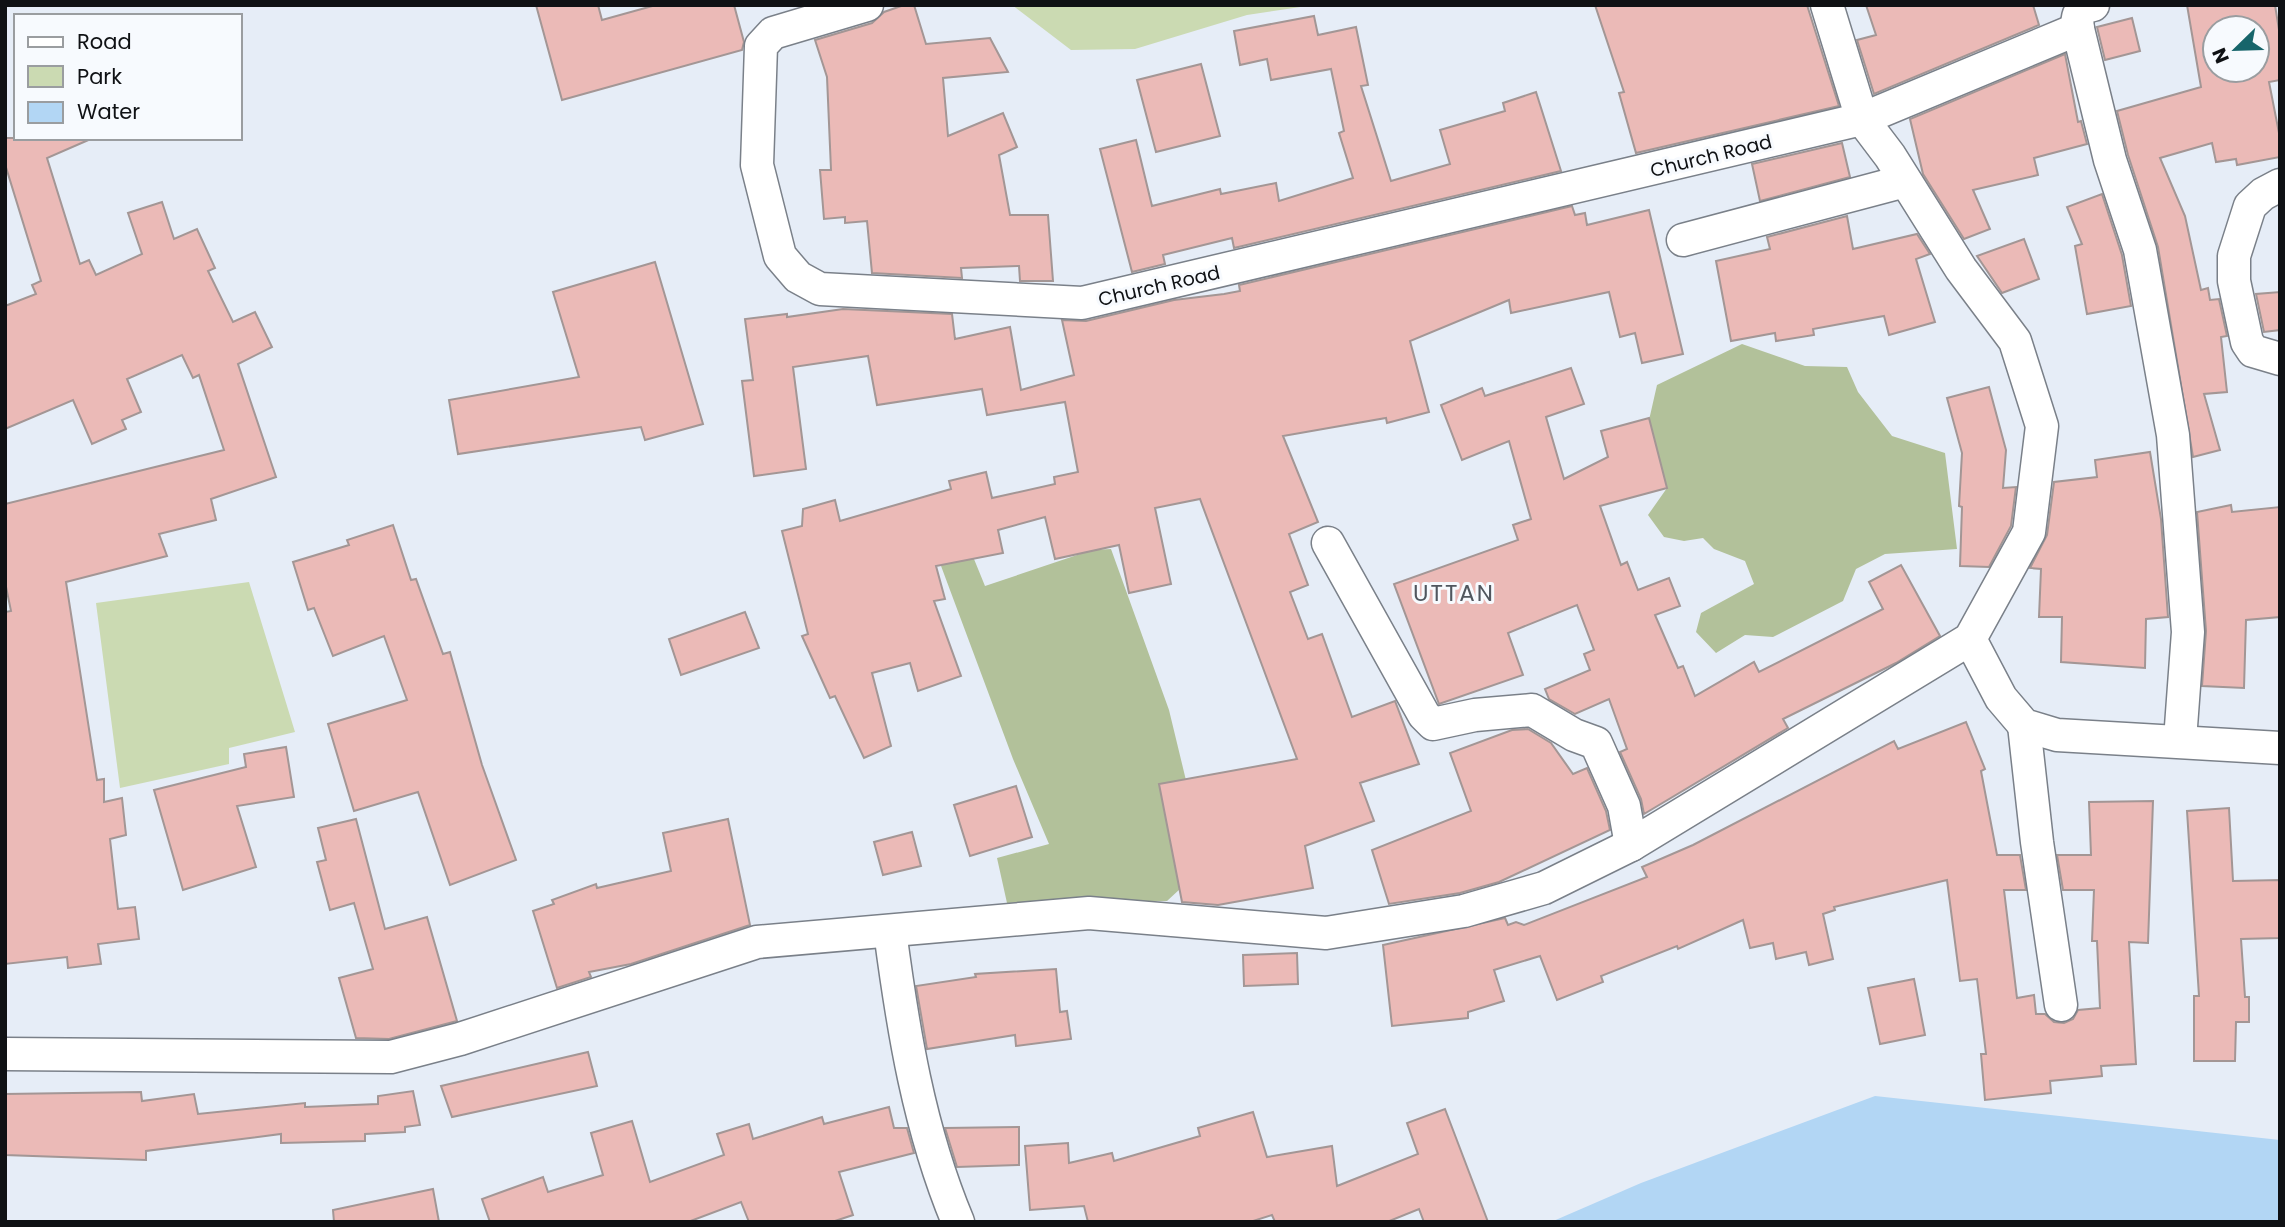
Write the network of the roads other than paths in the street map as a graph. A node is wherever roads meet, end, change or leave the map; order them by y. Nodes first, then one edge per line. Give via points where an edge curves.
1 (867, 5) edge
2 (1827, 5) edge
3 (2086, 17) edge
4 (1863, 119) junction
5 (1905, 181) junction
6 (2280, 185) edge
7 (1683, 240) dead end
8 (2280, 359) edge
9 (1328, 543) dead end
10 (1970, 639) junction
11 (2024, 725) junction
12 (2180, 740) junction
13 (2280, 748) edge
14 (1631, 845) junction
15 (890, 931) junction
16 (2061, 1005) dead end
17 (5, 1054) edge
18 (958, 1222) edge

1 - 4 street, Church Road via 774,33 761,46 757,165 780,256 799,277 820,289 1082,303
2 - 4 street
3 - 4 street, Church Road
3 - 12 street via 2110,160 2140,250 2173,435 2188,632
4 - 5 street
5 - 7 street
5 - 10 street via 1961,269 2015,341 2042,426 2029,532
6 - 8 street via 2250,206 2234,256 2234,281 2247,342 2253,351
9 - 14 street via 1402,678 1433,724 1532,710 1596,743 1624,806
10 - 11 street via 2001,698
10 - 14 street
11 - 12 street via 2057,735
11 - 16 street
12 - 13 street
14 - 15 street via 1544,888 1464,912 1326,933 1088,913
15 - 17 street via 757,942 460,1039 391,1057
15 - 18 street via 915,1087 939,1176

